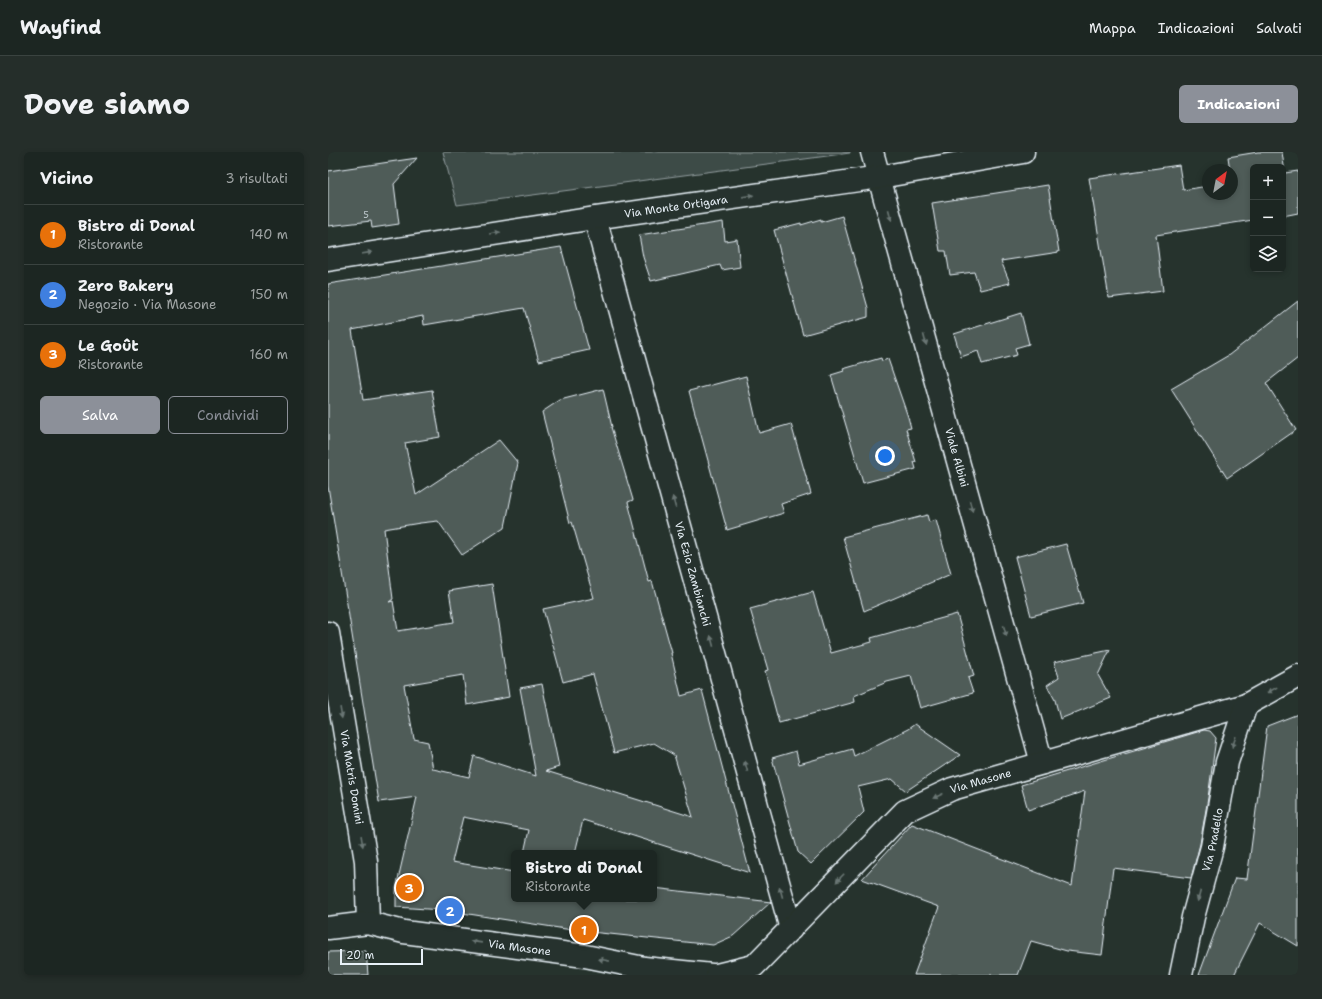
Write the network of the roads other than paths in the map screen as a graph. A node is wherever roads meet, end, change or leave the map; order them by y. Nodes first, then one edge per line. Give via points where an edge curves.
1 (872, 152) edge
2 (1023, 152) edge
3 (880, 177) junction
4 (595, 218) junction
5 (328, 260) edge
6 (328, 633) edge
7 (1298, 676) edge
8 (1246, 705) junction
9 (1042, 763) junction
10 (368, 923) junction
11 (328, 928) edge
12 (791, 929) junction
13 (712, 975) edge
14 (717, 975) edge
15 (1182, 975) edge

1 - 3 street, Viale Albini
2 - 3 street, Via Monte Ortigara
4 -> 3 street, Via Monte Ortigara
3 -> 9 street, Viale Albini
5 -> 4 street, Via Monte Ortigara
12 -> 4 street, Via Ezio Zambianchi
6 -> 10 street, Via Matris Domini via 366,861
7 -> 8 street, Via Masone
8 - 9 street, Via Masone
8 -> 15 street, Via Pradello via 1227,762 1212,847 1193,917
9 -> 12 street, Via Masone via 952,789 905,811
10 - 11 street, Via Masone
13 -> 10 street, Via Masone via 644,968 585,956 404,932
12 - 14 street, Via Masone via 754,966

